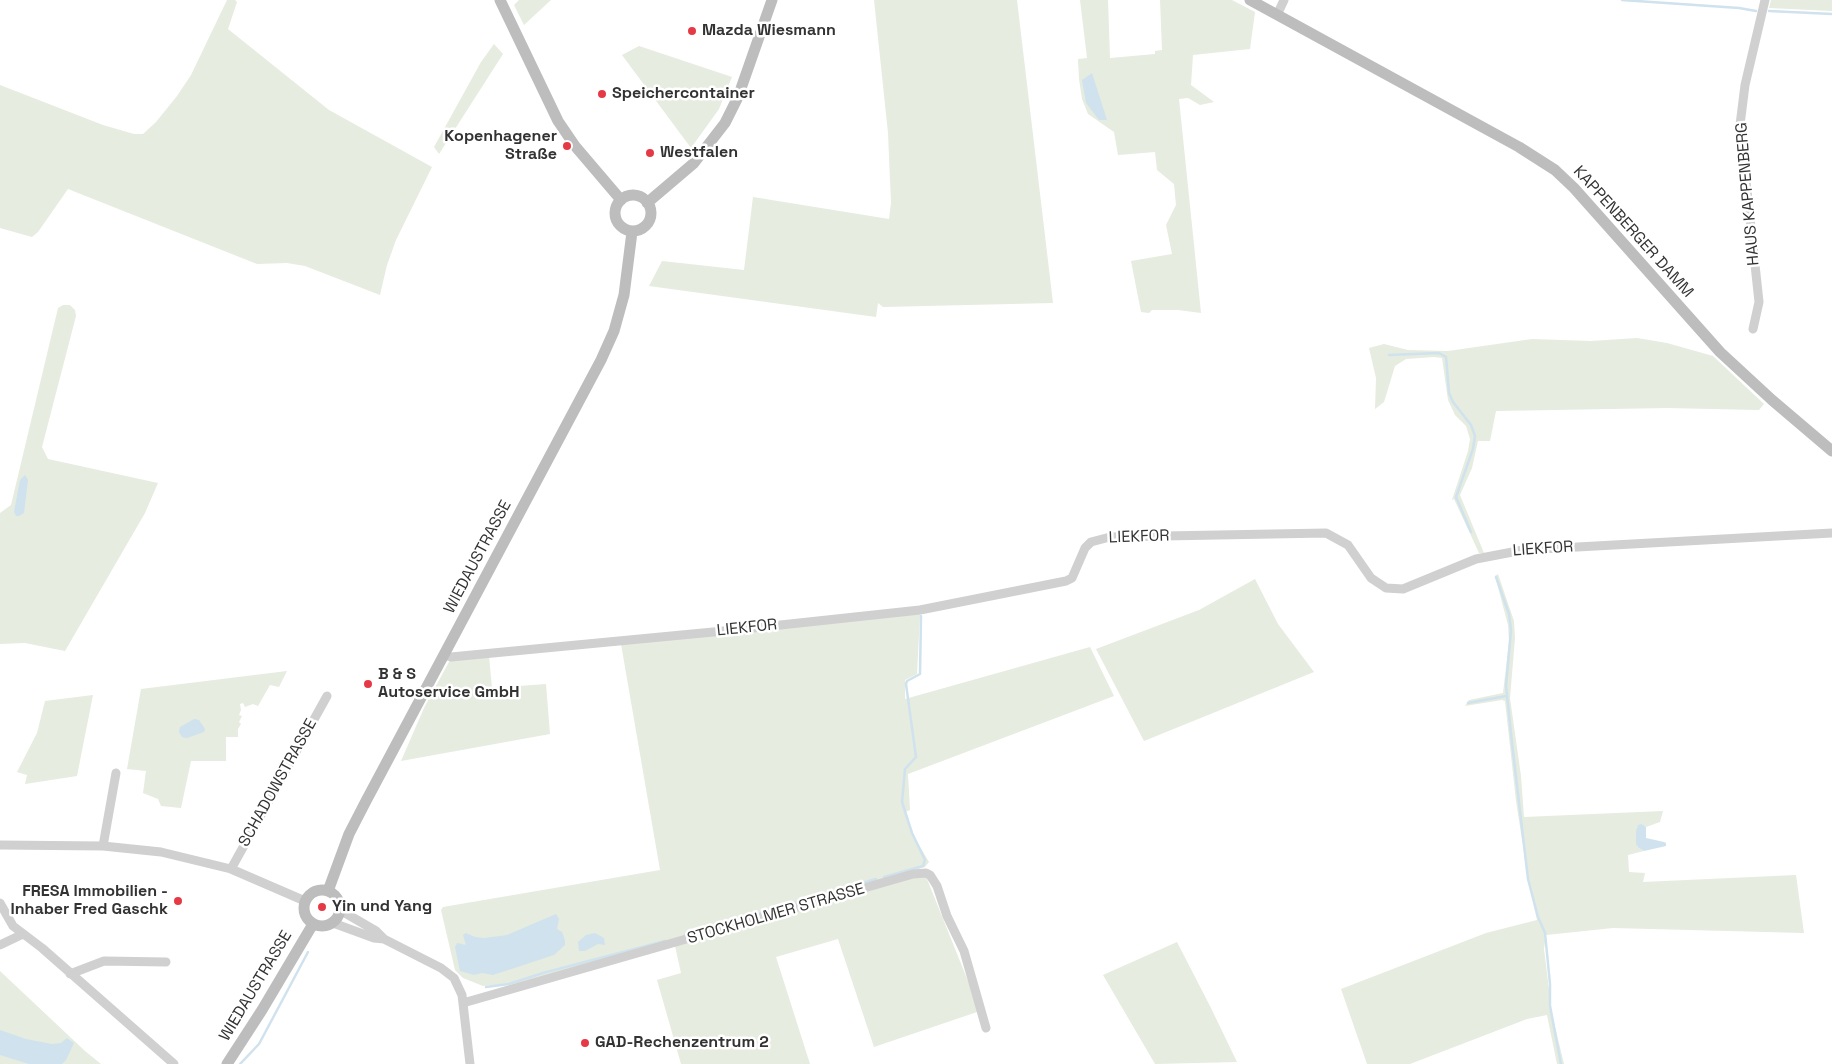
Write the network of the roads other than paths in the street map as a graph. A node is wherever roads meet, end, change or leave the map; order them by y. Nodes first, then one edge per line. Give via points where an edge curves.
1 (500, 0) edge
2 (772, 0) edge
3 (1250, 0) edge
4 (1284, 0) edge
5 (1765, 0) edge
6 (1277, 15) junction
7 (621, 200) junction
8 (647, 203) junction
9 (632, 232) junction
10 (1753, 329) dead end
11 (1832, 451) edge
12 (1832, 533) edge
13 (444, 655) junction
14 (327, 696) dead end
15 (116, 773) dead end
16 (0, 845) edge
17 (104, 846) junction
18 (231, 869) junction
19 (328, 891) junction
20 (305, 900) junction
21 (0, 903) edge
22 (340, 910) junction
23 (332, 923) junction
24 (313, 924) junction
25 (23, 934) junction
26 (384, 939) junction
27 (0, 945) edge
28 (166, 962) dead end
29 (70, 974) junction
30 (463, 1003) junction
31 (986, 1028) dead end
32 (174, 1064) edge
33 (228, 1064) edge
34 (470, 1064) edge

1 - 7 main road via 558,121
2 - 8 main road via 738,97 725,123 694,163
3 - 6 main road, KAPPENBERGER DAMM
4 - 6 street
5 - 10 street, HAUS KAPPENBERG via 1745,85 1740,125 1759,302
6 - 11 main road, KAPPENBERGER DAMM via 1544,162 1574,188 1722,350 1772,400
7 - 8 main road via 637,196
7 - 9 main road via 615,209 616,220 623,229
8 - 9 main road via 651,212 648,222 640,230
9 - 13 main road, WIEDAUSTRASSE via 624,295 602,360
12 - 13 street, LIEKFOR via 1523,550 1476,559 1403,589 1386,588 1371,578 1348,545 1326,533 1110,537 1090,542 1072,578 1066,581 920,610 451,657
13 - 19 main road, WIEDAUSTRASSE via 349,834
14 - 18 street, SCHADOWSTRASSE
15 - 17 street
16 - 17 street
17 - 18 street via 161,852
18 - 20 street
19 - 20 main road via 318,890
19 - 22 main road via 338,898
20 - 24 main road via 306,916
21 - 25 street via 13,926
22 - 23 main road
22 - 26 street
23 - 24 main road
23 - 26 street
24 - 33 main road, WIEDAUSTRASSE
25 - 27 street
25 - 29 street
26 - 30 street via 450,975 460,988
28 - 29 street via 104,962
29 - 32 street
30 - 31 street, STOCKHOLMER STRASSE via 913,874 926,873 937,886 964,951
30 - 34 street

